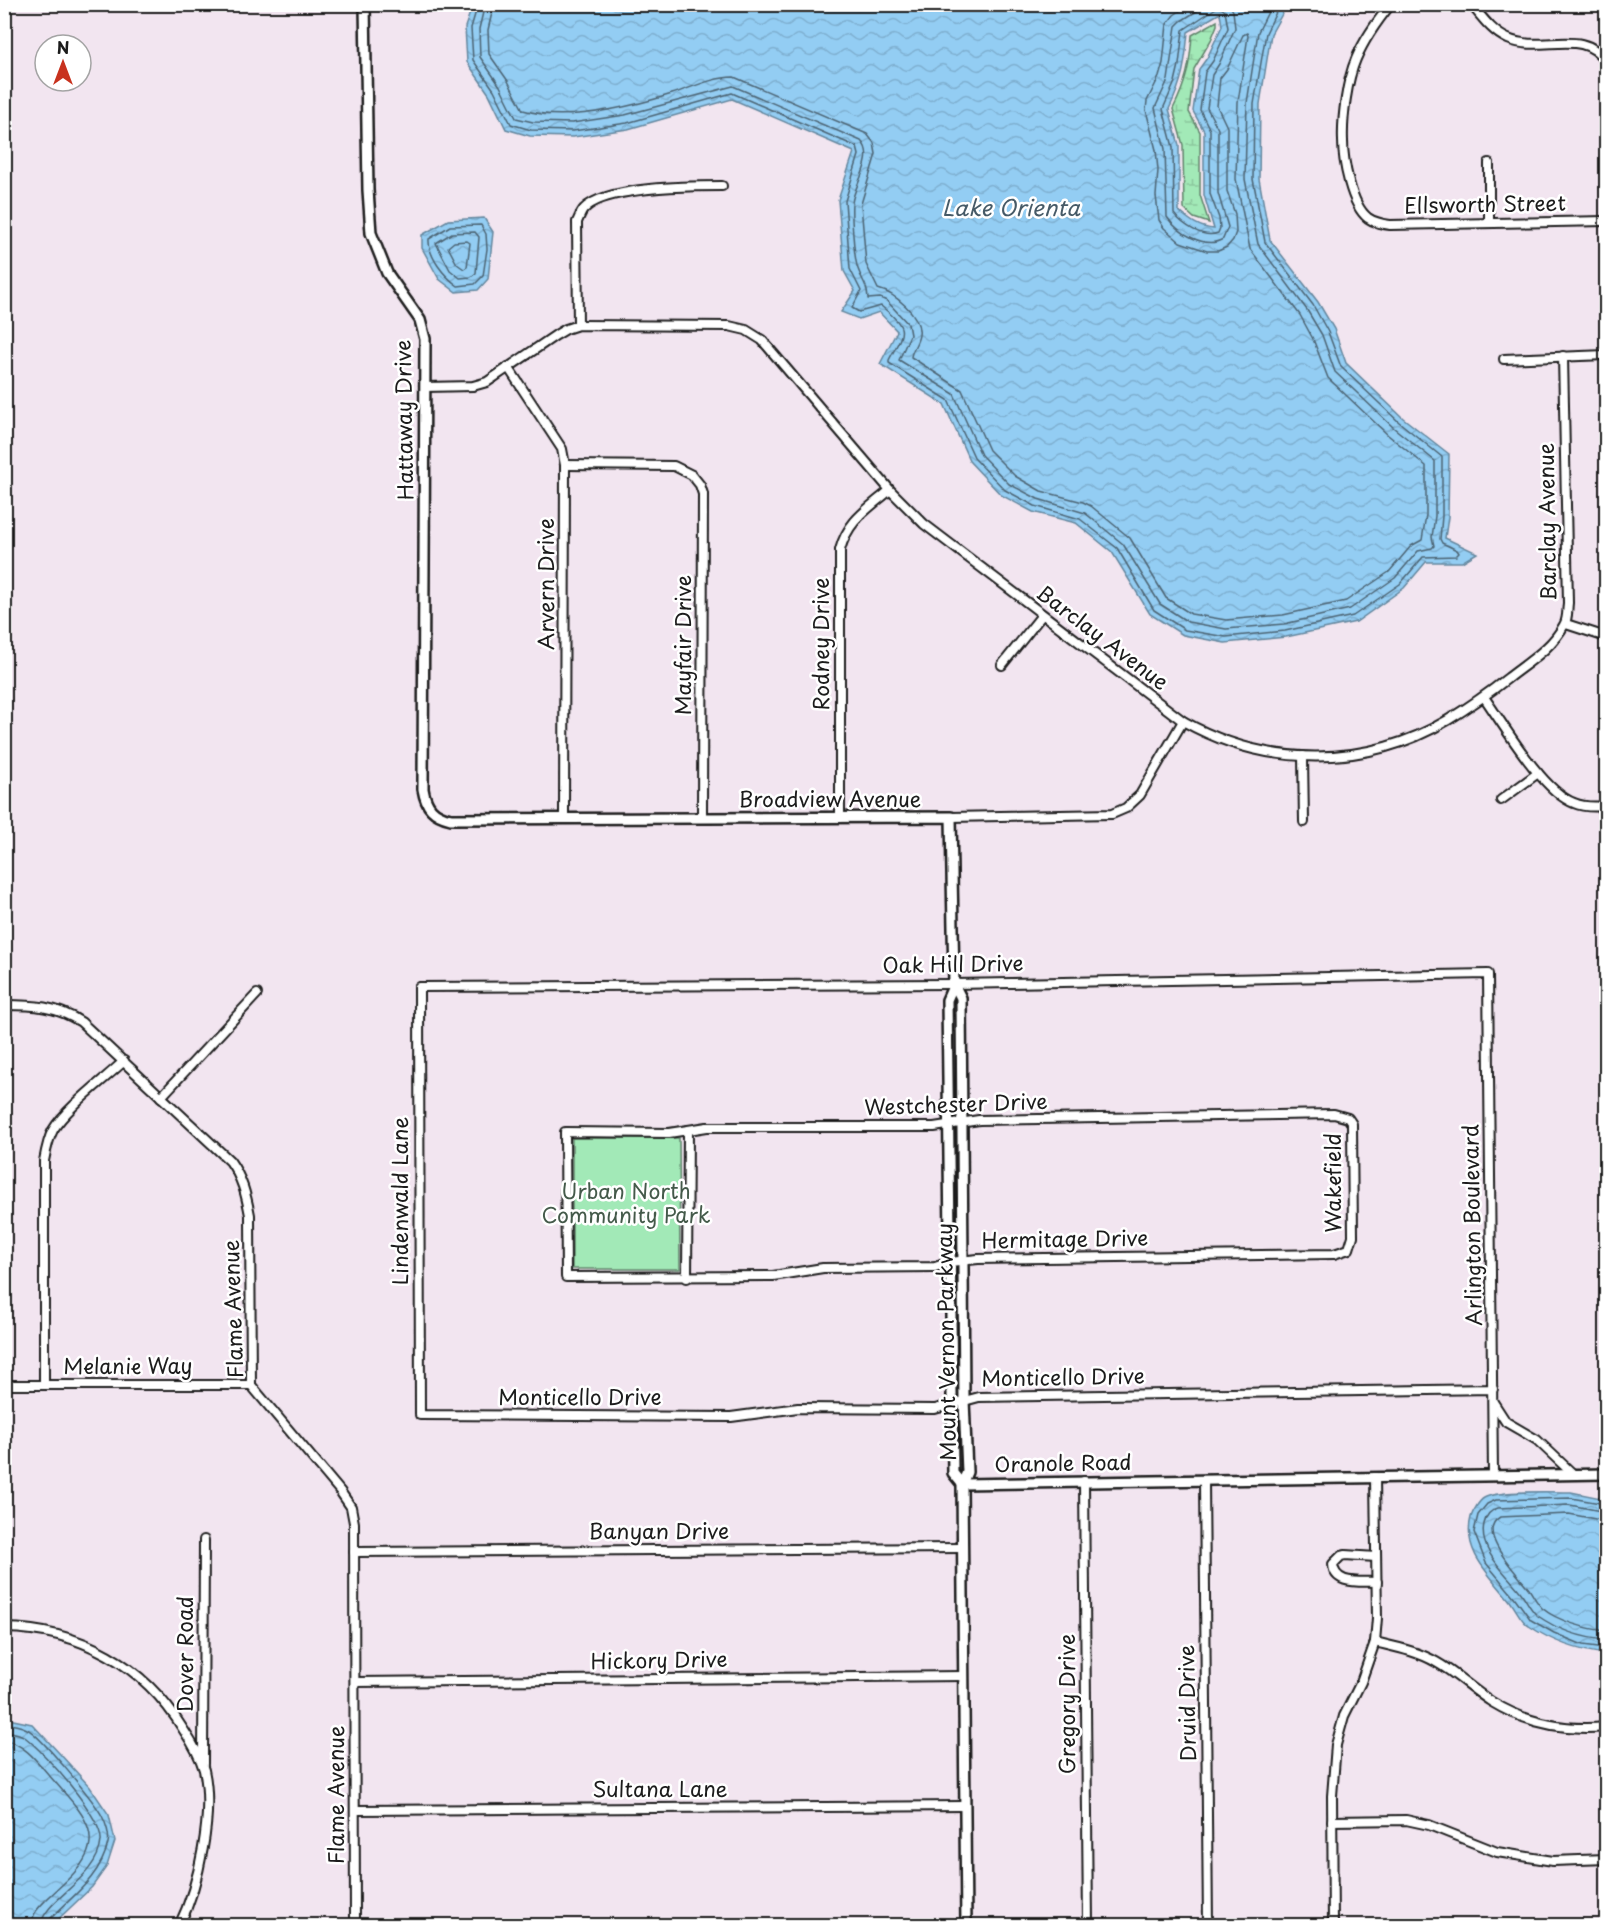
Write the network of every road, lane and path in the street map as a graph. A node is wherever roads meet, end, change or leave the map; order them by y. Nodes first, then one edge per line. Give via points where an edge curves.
1 (365, 4) edge
2 (1391, 4) edge
3 (1471, 4) edge
4 (1606, 62) edge
5 (1489, 163) dead end
6 (722, 186) dead end
7 (1606, 221) edge
8 (1489, 223) junction
9 (578, 326) junction
10 (1606, 355) edge
11 (1563, 356) junction
12 (1504, 359) dead end
13 (508, 368) junction
14 (425, 387) junction
15 (565, 465) junction
16 (890, 490) junction
17 (1042, 615) junction
18 (1566, 624) junction
19 (1606, 637) edge
20 (1002, 665) dead end
21 (1484, 697) junction
22 (1184, 721) junction
23 (1303, 756) junction
24 (1538, 772) junction
25 (1501, 800) dead end
26 (1606, 806) edge
27 (430, 810) joint
28 (951, 817) junction
29 (564, 818) junction
30 (702, 818) junction
31 (840, 818) junction
32 (1304, 822) dead end
33 (1488, 974) joint
34 (954, 984) junction
35 (418, 987) joint
36 (257, 994) dead end
37 (4, 1005) edge
38 (124, 1061) junction
39 (161, 1097) junction
40 (1348, 1118) joint
41 (962, 1122) junction
42 (950, 1124) junction
43 (688, 1130) junction
44 (1349, 1249) joint
45 (963, 1260) junction
46 (950, 1262) junction
47 (566, 1277) joint
48 (687, 1278) junction
49 (44, 1384) junction
50 (251, 1384) junction
51 (4, 1385) edge
52 (1493, 1389) junction
53 (964, 1400) junction
54 (1493, 1402) junction
55 (952, 1403) junction
56 (420, 1415) joint
57 (1573, 1474) junction
58 (1606, 1474) edge
59 (1493, 1475) junction
60 (1375, 1477) junction
61 (1204, 1480) junction
62 (1084, 1481) junction
63 (962, 1484) junction
64 (204, 1540) dead end
65 (963, 1548) junction
66 (354, 1552) junction
67 (1376, 1557) junction
68 (1377, 1582) junction
69 (4, 1629) edge
70 (1375, 1642) junction
71 (964, 1676) junction
72 (355, 1682) junction
73 (1606, 1727) edge
74 (203, 1769) junction
75 (965, 1806) junction
76 (356, 1810) junction
77 (1332, 1821) junction
78 (1606, 1859) edge
79 (179, 1926) edge
80 (356, 1926) edge
81 (966, 1926) edge
82 (1088, 1926) edge
83 (1208, 1926) edge
84 (1333, 1926) edge

1 - 14 street, Hattaway Drive via 371,233 387,273 420,320 425,339
2 - 8 street, Ellsworth Street via 1356,59 1347,93 1343,141 1348,181 1360,209 1377,223 1390,225
3 - 4 street via 1508,39 1526,44 1592,46
5 - 8 street
6 - 9 street via 666,186 636,191 594,202 583,210 578,222
7 - 8 street, Ellsworth Street
9 - 13 street, Barclay Avenue via 566,328
9 - 16 street, Barclay Avenue via 729,326 746,330 762,340
10 - 11 street
11 - 12 street
11 - 18 street, Barclay Avenue
13 - 14 street, Barclay Avenue via 487,382 472,386
13 - 15 street, Arvern Drive via 562,449
14 - 27 street, Hattaway Drive via 423,789
15 - 29 street, Arvern Drive
15 - 30 street, Mayfair Drive via 674,466 692,475 700,485
16 - 17 street, Barclay Avenue via 924,524
16 - 31 street, Rodney Drive via 853,522 844,534 840,550
17 - 20 street
17 - 22 street, Barclay Avenue
18 - 19 street
18 - 21 street, Barclay Avenue via 1538,655
21 - 23 street, Barclay Avenue via 1447,721 1378,750
21 - 24 street
22 - 23 street, Barclay Avenue via 1243,748
22 - 28 street, Broadview Avenue via 1140,795 1112,814
23 - 32 street
24 - 25 street
24 - 26 street via 1556,792 1574,803
27 - 29 street, Broadview Avenue via 451,819
28 - 31 street, Broadview Avenue
28 - 34 street, Mount Vernon Parkway
29 - 30 street, Broadview Avenue
30 - 31 street, Broadview Avenue
33 - 34 street, Oak Hill Drive
33 - 52 street, Arlington Boulevard
34 - 35 street, Oak Hill Drive
34 - 41 street, Mount Vernon Parkway via 961,998
34 - 42 street, Mount Vernon Parkway via 947,1000
35 - 56 street, Lindenwald Lane
36 - 39 street
37 - 38 street, Flame Avenue via 48,1007 65,1012
38 - 39 street, Flame Avenue
38 - 49 street via 63,1117 47,1144
39 - 50 street, Flame Avenue via 230,1161 246,1194 250,1215
40 - 41 street, Westchester Drive via 1334,1114
40 - 44 street, Wakefield via 1353,1129 1353,1236
41 - 42 street, Westchester Drive
41 - 45 street, Mount Vernon Parkway
42 - 43 street, Westchester Drive
42 - 46 street, Mount Vernon Parkway
43 - 47 street, Westchester Drive via 565,1132
43 - 48 street
44 - 45 street, Hermitage Drive via 1334,1254
45 - 46 street, Hermitage Drive
45 - 53 street, Mount Vernon Parkway
46 - 48 street, Hermitage Drive via 935,1267 823,1268 773,1276
46 - 55 street, Mount Vernon Parkway
47 - 48 street, Hermitage Drive
49 - 50 street, Melanie Way
49 - 51 street, Melanie Way
50 - 66 street, Flame Avenue via 351,1507
52 - 53 street, Monticello Drive
52 - 54 street, Arlington Boulevard
53 - 55 street, Monticello Drive
53 - 63 street, Mount Vernon Parkway via 967,1472
54 - 57 street via 1506,1422 1537,1440
54 - 59 street, Arlington Boulevard
55 - 56 street, Monticello Drive via 935,1409 798,1408 731,1417
55 - 63 street, Mount Vernon Parkway via 953,1473
57 - 58 street, Oranole Road
57 - 59 street, Oranole Road
59 - 60 street, Oranole Road
60 - 61 street, Oranole Road
60 - 67 street
61 - 62 street, Oranole Road
61 - 83 street, Druid Drive
62 - 63 street, Oranole Road
62 - 82 street, Gregory Drive
63 - 65 street
64 - 74 street, Dover Road
65 - 66 street, Banyan Drive
65 - 71 street
66 - 72 street, Flame Avenue
67 - 68 street
67 - 68 street via 1341,1556 1333,1564 1333,1571 1345,1581
68 - 70 street
69 - 74 street via 61,1635 121,1662 153,1689 177,1719
70 - 73 street via 1435,1662 1491,1702 1522,1718 1550,1726
70 - 77 street via 1336,1745
71 - 72 street, Hickory Drive
71 - 75 street
72 - 76 street, Flame Avenue
74 - 79 street via 207,1795 201,1861 190,1904
75 - 76 street, Sultana Lane
75 - 81 street
76 - 80 street, Flame Avenue
77 - 78 street via 1406,1820 1497,1852 1553,1861
77 - 84 street

